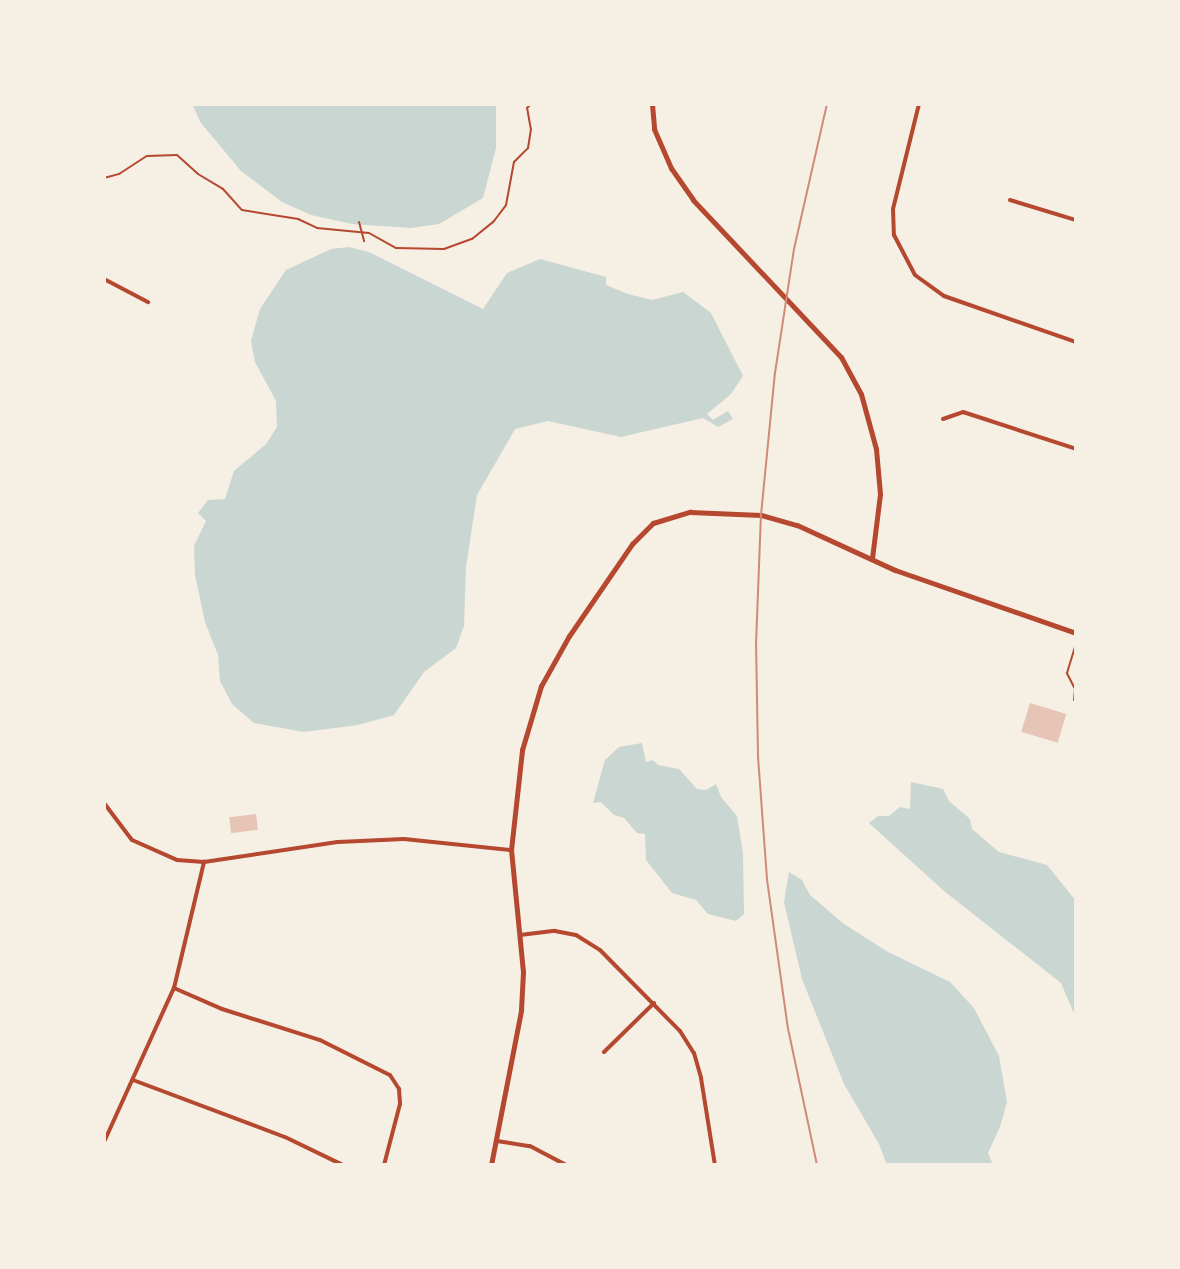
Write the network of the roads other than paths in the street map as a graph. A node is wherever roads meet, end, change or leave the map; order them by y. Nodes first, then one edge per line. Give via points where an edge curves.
1 (652, 104) edge
2 (919, 104) edge
3 (1010, 200) dead end
4 (1076, 220) edge
5 (104, 279) edge
6 (148, 302) dead end
7 (1076, 342) edge
8 (943, 419) dead end
9 (1076, 449) edge
10 (872, 558) junction
11 (1076, 633) edge
12 (1076, 643) edge
13 (1075, 689) edge
14 (1074, 700) dead end
15 (104, 803) edge
16 (511, 850) junction
17 (204, 862) junction
18 (520, 935) junction
19 (174, 988) junction
20 (654, 1003) junction
21 (604, 1052) dead end
22 (133, 1080) junction
23 (497, 1141) junction
24 (104, 1142) edge
25 (343, 1165) edge
26 (384, 1165) edge
27 (491, 1165) edge
28 (566, 1165) edge
29 (715, 1165) edge

1 - 10 main road via 654,129 693,200 841,357 861,394 876,449 880,494
2 - 7 street via 893,209 894,235 915,275 944,296
3 - 4 street
5 - 6 street
8 - 9 street via 963,412
10 - 11 main road
10 - 16 main road via 761,515 690,512 653,523 603,584 541,686 522,750
12 - 13 lane via 1067,673
13 - 14 lane
15 - 17 street via 132,840 177,860
16 - 17 street via 404,839 338,842
16 - 18 main road
17 - 19 street
18 - 20 street via 576,935 600,950
18 - 23 main road via 521,1010
19 - 22 street
19 - 26 street via 320,1040 390,1075 400,1104
20 - 21 street
20 - 29 street via 694,1053
22 - 24 street
22 - 25 street via 285,1137
23 - 27 main road
23 - 28 street via 530,1146

